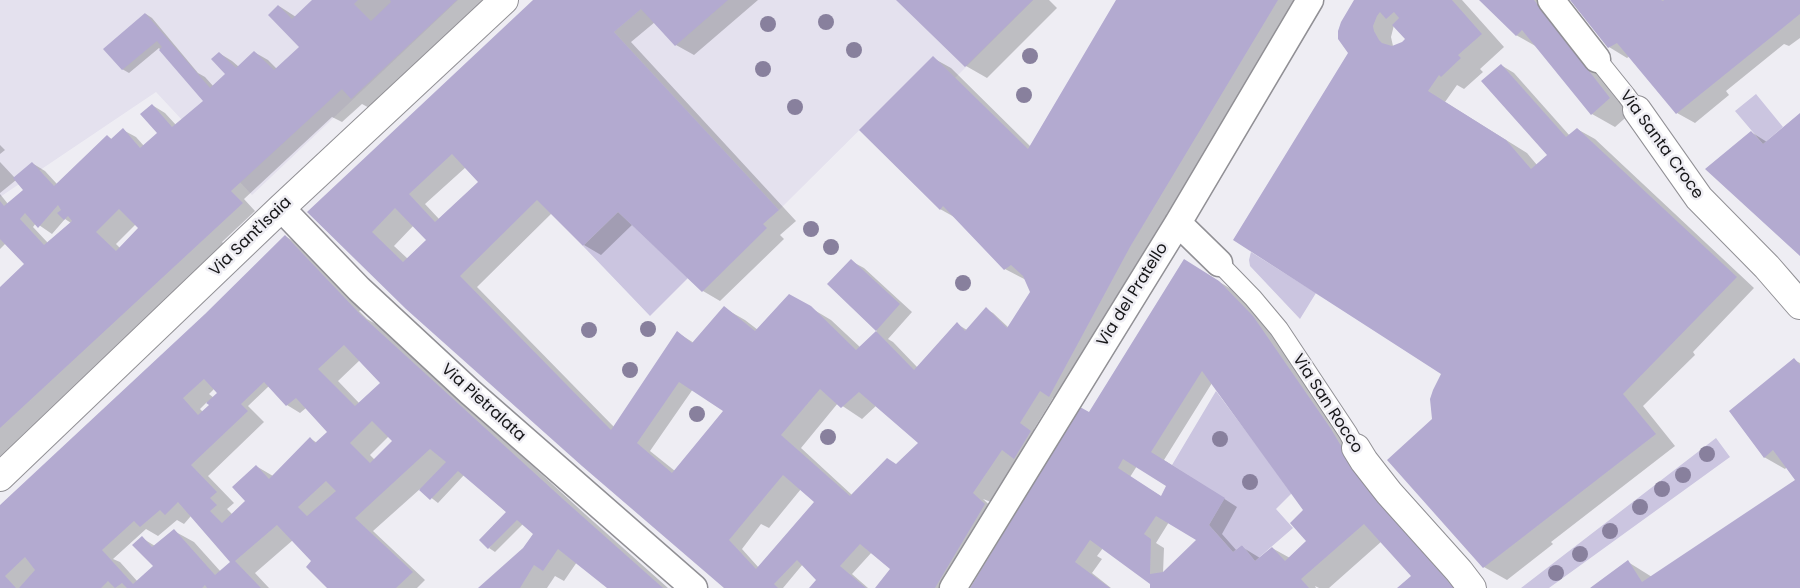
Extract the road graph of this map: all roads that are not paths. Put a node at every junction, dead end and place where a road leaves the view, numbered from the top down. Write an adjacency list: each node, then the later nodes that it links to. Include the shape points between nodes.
1 (504, 0): 6 (street, Via Sant'Isaia)
2 (1310, 0): 7 (street, Via del Pratello)
3 (1551, 0): 4 (street, Via Santa Croce)
4 (1596, 59): 5 (lane, Via Santa Croce)
5 (1636, 110): 9 (street, Via Santa Croce, via 1699,198)
6 (281, 208): 11 (street, Via Sant'Isaia); 12 (street, Via Pietralata, via 359,288 470,392)
7 (1178, 223): 8 (street, Via San Rocco); 13 (street, Via del Pratello)
8 (1219, 263): 10 (lane, Via San Rocco, via 1279,329)
9 (1800, 304)
10 (1356, 448): 14 (street, Via San Rocco, via 1388,493)
11 (0, 477)
12 (694, 588)
13 (953, 588)
14 (1472, 588)

